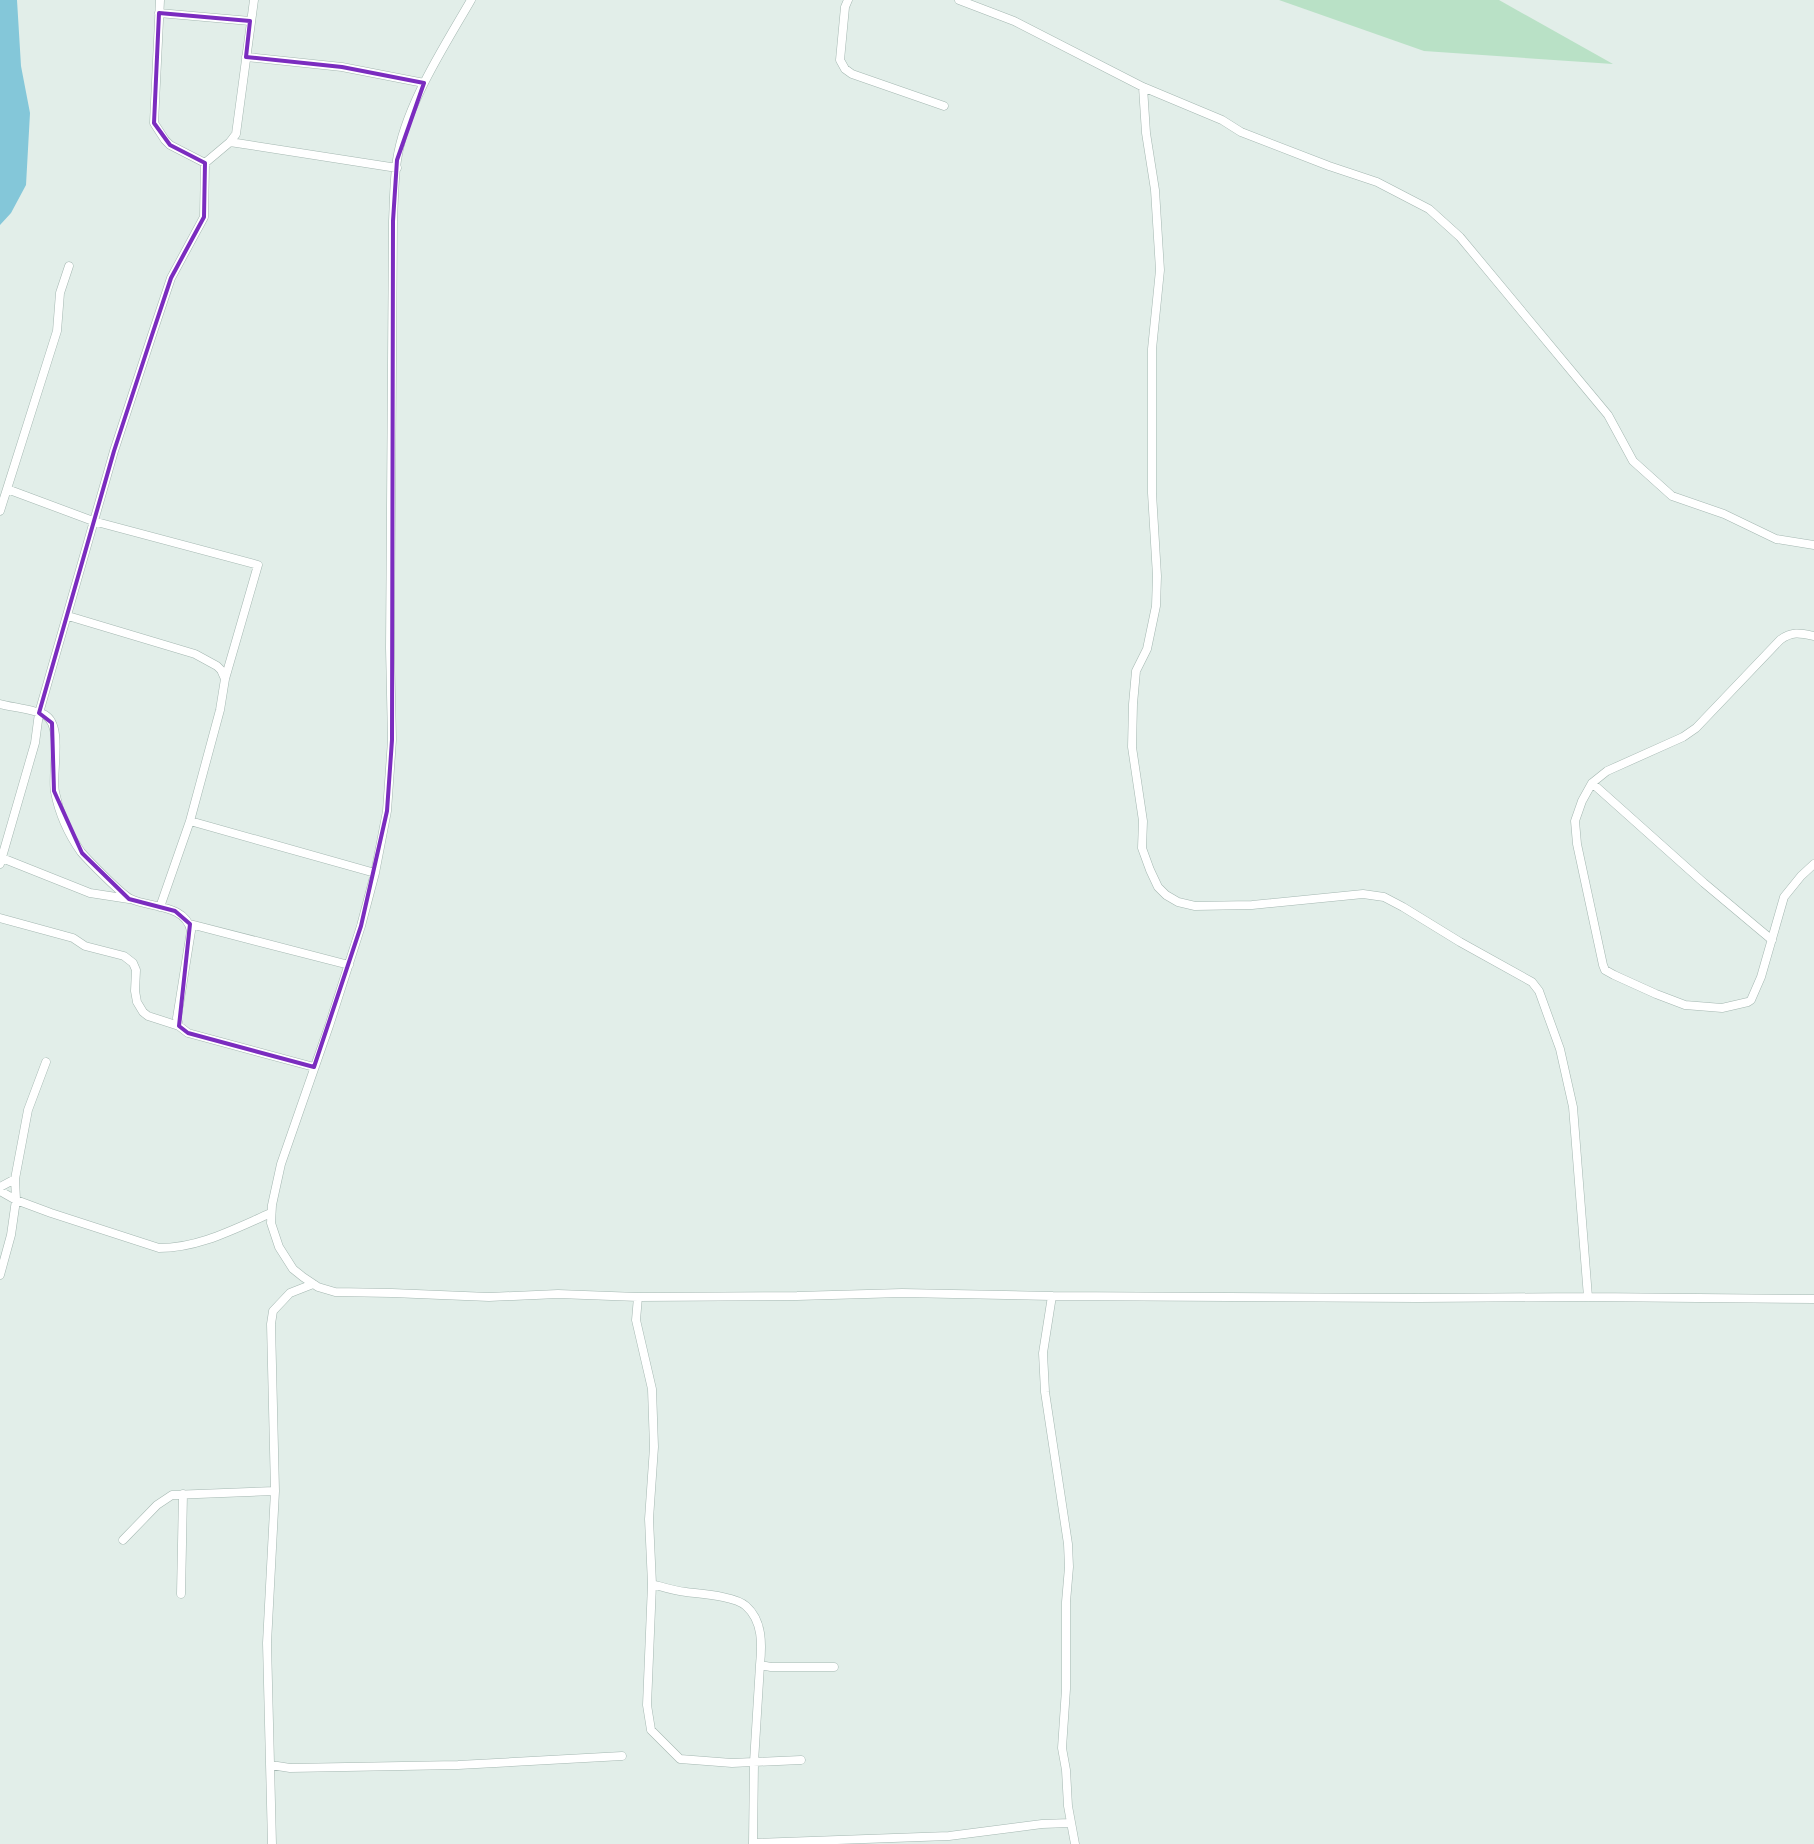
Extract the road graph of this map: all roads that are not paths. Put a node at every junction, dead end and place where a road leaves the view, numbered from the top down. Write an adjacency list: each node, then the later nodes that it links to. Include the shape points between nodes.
1 (160, 0): 6 (street)
2 (254, 0): 7 (street)
3 (470, 0): 9 (street)
4 (848, 0): 11 (street, via 840,60 845,69)
5 (959, 0): 10 (street, via 1014,21)
6 (159, 13): 7 (street); 13 (street, via 154,123 170,145)
7 (250, 21): 8 (street)
8 (246, 57): 9 (street, via 342,66); 12 (street, via 238,125)
9 (424, 83): 14 (street, via 406,127)
10 (1143, 87): 19 (street, via 1222,120 1241,132 1376,182 1434,212 1486,267 1608,415 1633,461 1672,496 1724,514 1776,539); 47 (street, via 1160,270 1152,359 1152,494 1157,576 1147,649 1136,671 1132,747 1143,821 1142,848 1150,870 1166,895 1195,906 1252,905 1363,894 1384,897 1532,982 1539,991 1560,1049 1573,1107)
11 (944, 106)
12 (230, 142): 13 (street); 14 (street)
13 (205, 163): 18 (street, via 204,217 171,278)
14 (397, 168): 29 (street, via 393,221 392,740 387,811)
15 (69, 266): 16 (street, via 60,293 57,331)
16 (7, 489): 17 (street); 18 (street)
17 (0, 511)
18 (93, 521): 20 (street); 22 (street, via 258,565)
19 (1814, 545)
20 (68, 616): 22 (street, via 195,654 217,666); 24 (street)
21 (1814, 636): 25 (street, via 1798,632 1789,634 1696,728 1607,771)
22 (225, 679): 26 (street, via 220,710)
23 (0, 704): 24 (street)
24 (39, 713): 27 (street, via 35,743); 30 (street, via 46,715 52,723 55,739 54,791 71,834 82,853)
25 (1592, 783): 34 (street); 34 (street, via 1575,821 1577,844 1605,970 1685,1005 1722,1008 1751,1000 1762,978)
26 (190, 821): 29 (street); 31 (street)
27 (1, 861): 30 (street, via 90,893)
28 (1814, 864): 34 (street, via 1784,897)
29 (375, 873): 35 (street)
30 (129, 899): 31 (street)
31 (160, 907): 33 (street, via 176,911)
32 (0, 918): 36 (street, via 124,956 136,970 136,996 143,1012)
33 (190, 924): 35 (street); 36 (street, via 192,931)
34 (1772, 940)
35 (349, 965): 38 (street)
36 (179, 1026): 38 (street, via 188,1033)
37 (46, 1062): 39 (street, via 28,1110)
38 (314, 1067): 42 (street, via 281,1164)
39 (15, 1179): 40 (street); 41 (street)
40 (0, 1189): 41 (street)
41 (16, 1200): 42 (street, via 159,1248 204,1242); 43 (street)
42 (271, 1213): 44 (street, via 273,1234 286,1259 293,1269)
43 (0, 1275)
44 (313, 1284): 46 (street, via 334,1292 352,1294); 49 (street, via 290,1293 273,1311)
45 (1052, 1296): 46 (street, via 902,1293); 47 (street); 60 (street, via 1044,1353 1044,1382 1068,1544 1062,1748)
46 (638, 1297): 52 (street, via 636,1320 652,1389 654,1447 649,1519)
47 (1588, 1297): 48 (street)
48 (1814, 1299)
49 (275, 1491): 50 (street); 59 (street, via 268,1643)
50 (183, 1494): 51 (street, via 172,1495 157,1505); 53 (street)
51 (123, 1540)
52 (652, 1584): 54 (street, via 714,1595 746,1605 760,1629); 58 (street, via 647,1705 651,1730 680,1759)
53 (181, 1594)
54 (760, 1664): 55 (street, via 771,1667); 58 (street)
55 (834, 1667)
56 (622, 1756): 59 (street, via 458,1765 290,1768)
57 (801, 1760): 58 (street)
58 (754, 1762): 62 (street)
59 (271, 1765): 61 (street)
60 (1070, 1823): 62 (street, via 949,1836); 63 (street)
61 (272, 1844)
62 (754, 1844)
63 (1075, 1844)

